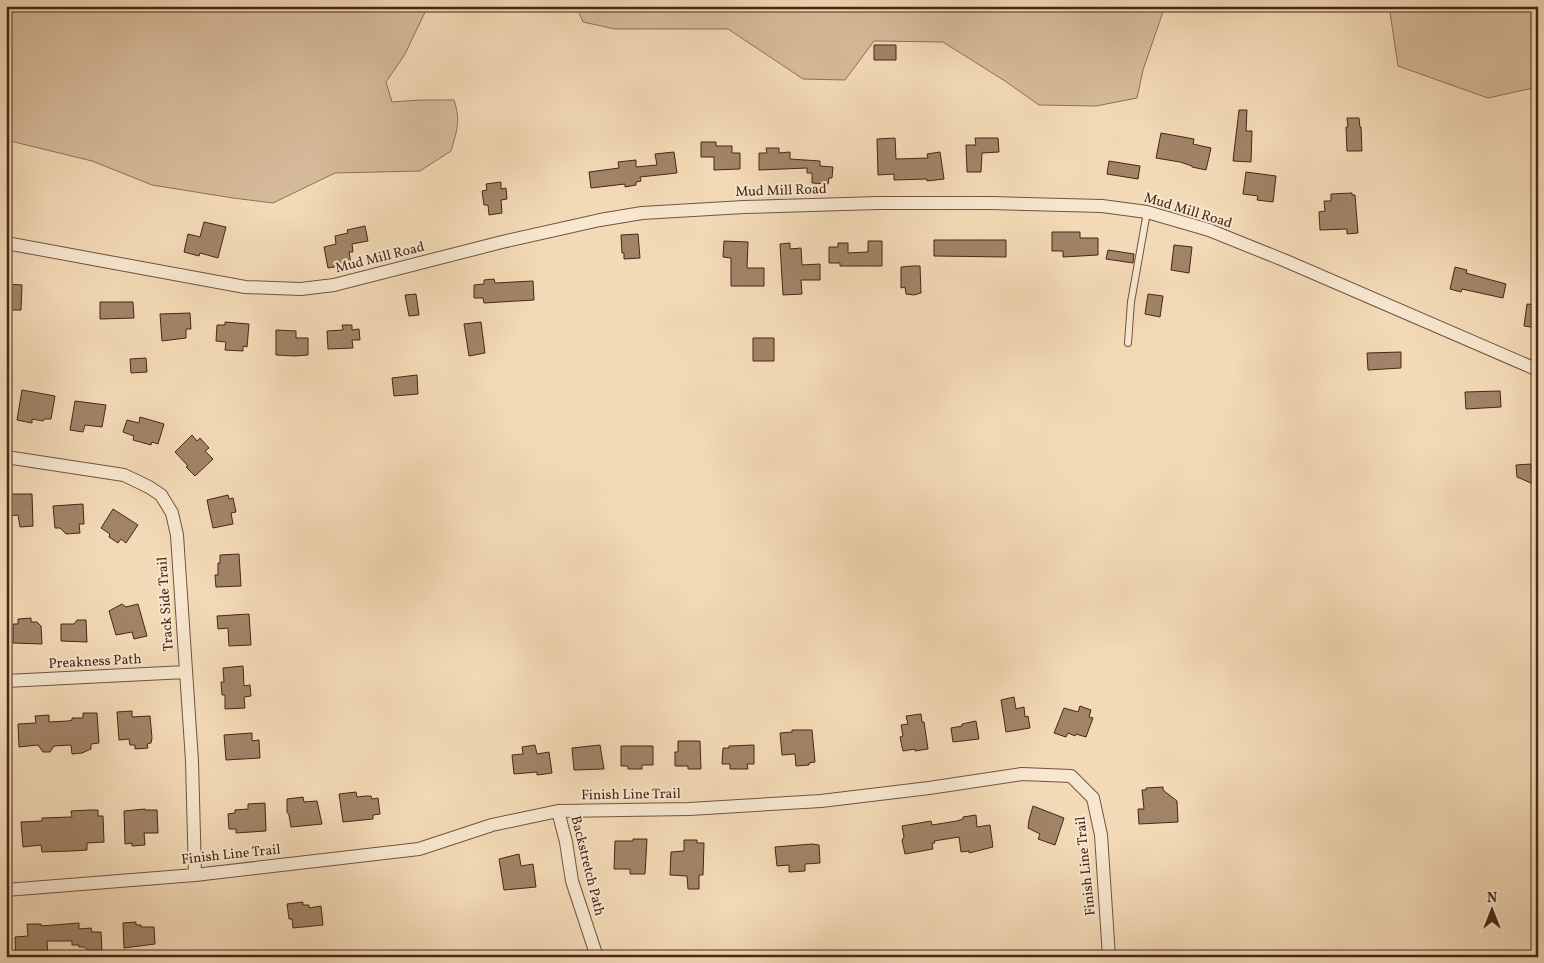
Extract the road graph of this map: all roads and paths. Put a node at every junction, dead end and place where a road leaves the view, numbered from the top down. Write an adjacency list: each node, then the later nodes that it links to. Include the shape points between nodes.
1 (1147, 212): 2 (street, Mud Mill Road, via 1102,206 878,202 642,214 502,242 334,284 294,289 245,287); 3 (lane, via 1131,302); 4 (street, Mud Mill Road, via 1209,230 1286,261)
2 (6, 243)
3 (1128, 343)
4 (1538, 370)
5 (6, 457): 6 (street, Track Side Trail, via 124,475 161,495 172,513 176,534)
6 (186, 672): 7 (street, Preakness Path); 9 (street, Track Side Trail)
7 (6, 682)
8 (558, 811): 9 (street, Finish Line Trail, via 492,825 419,849); 11 (street, Backstretch Path, via 572,881); 12 (street, Finish Line Trail, via 689,809 821,801 1022,774 1071,776 1093,798 1101,835)
9 (196, 875): 10 (street, Finish Line Trail)
10 (6, 890)
11 (597, 957)
12 (1109, 957)

